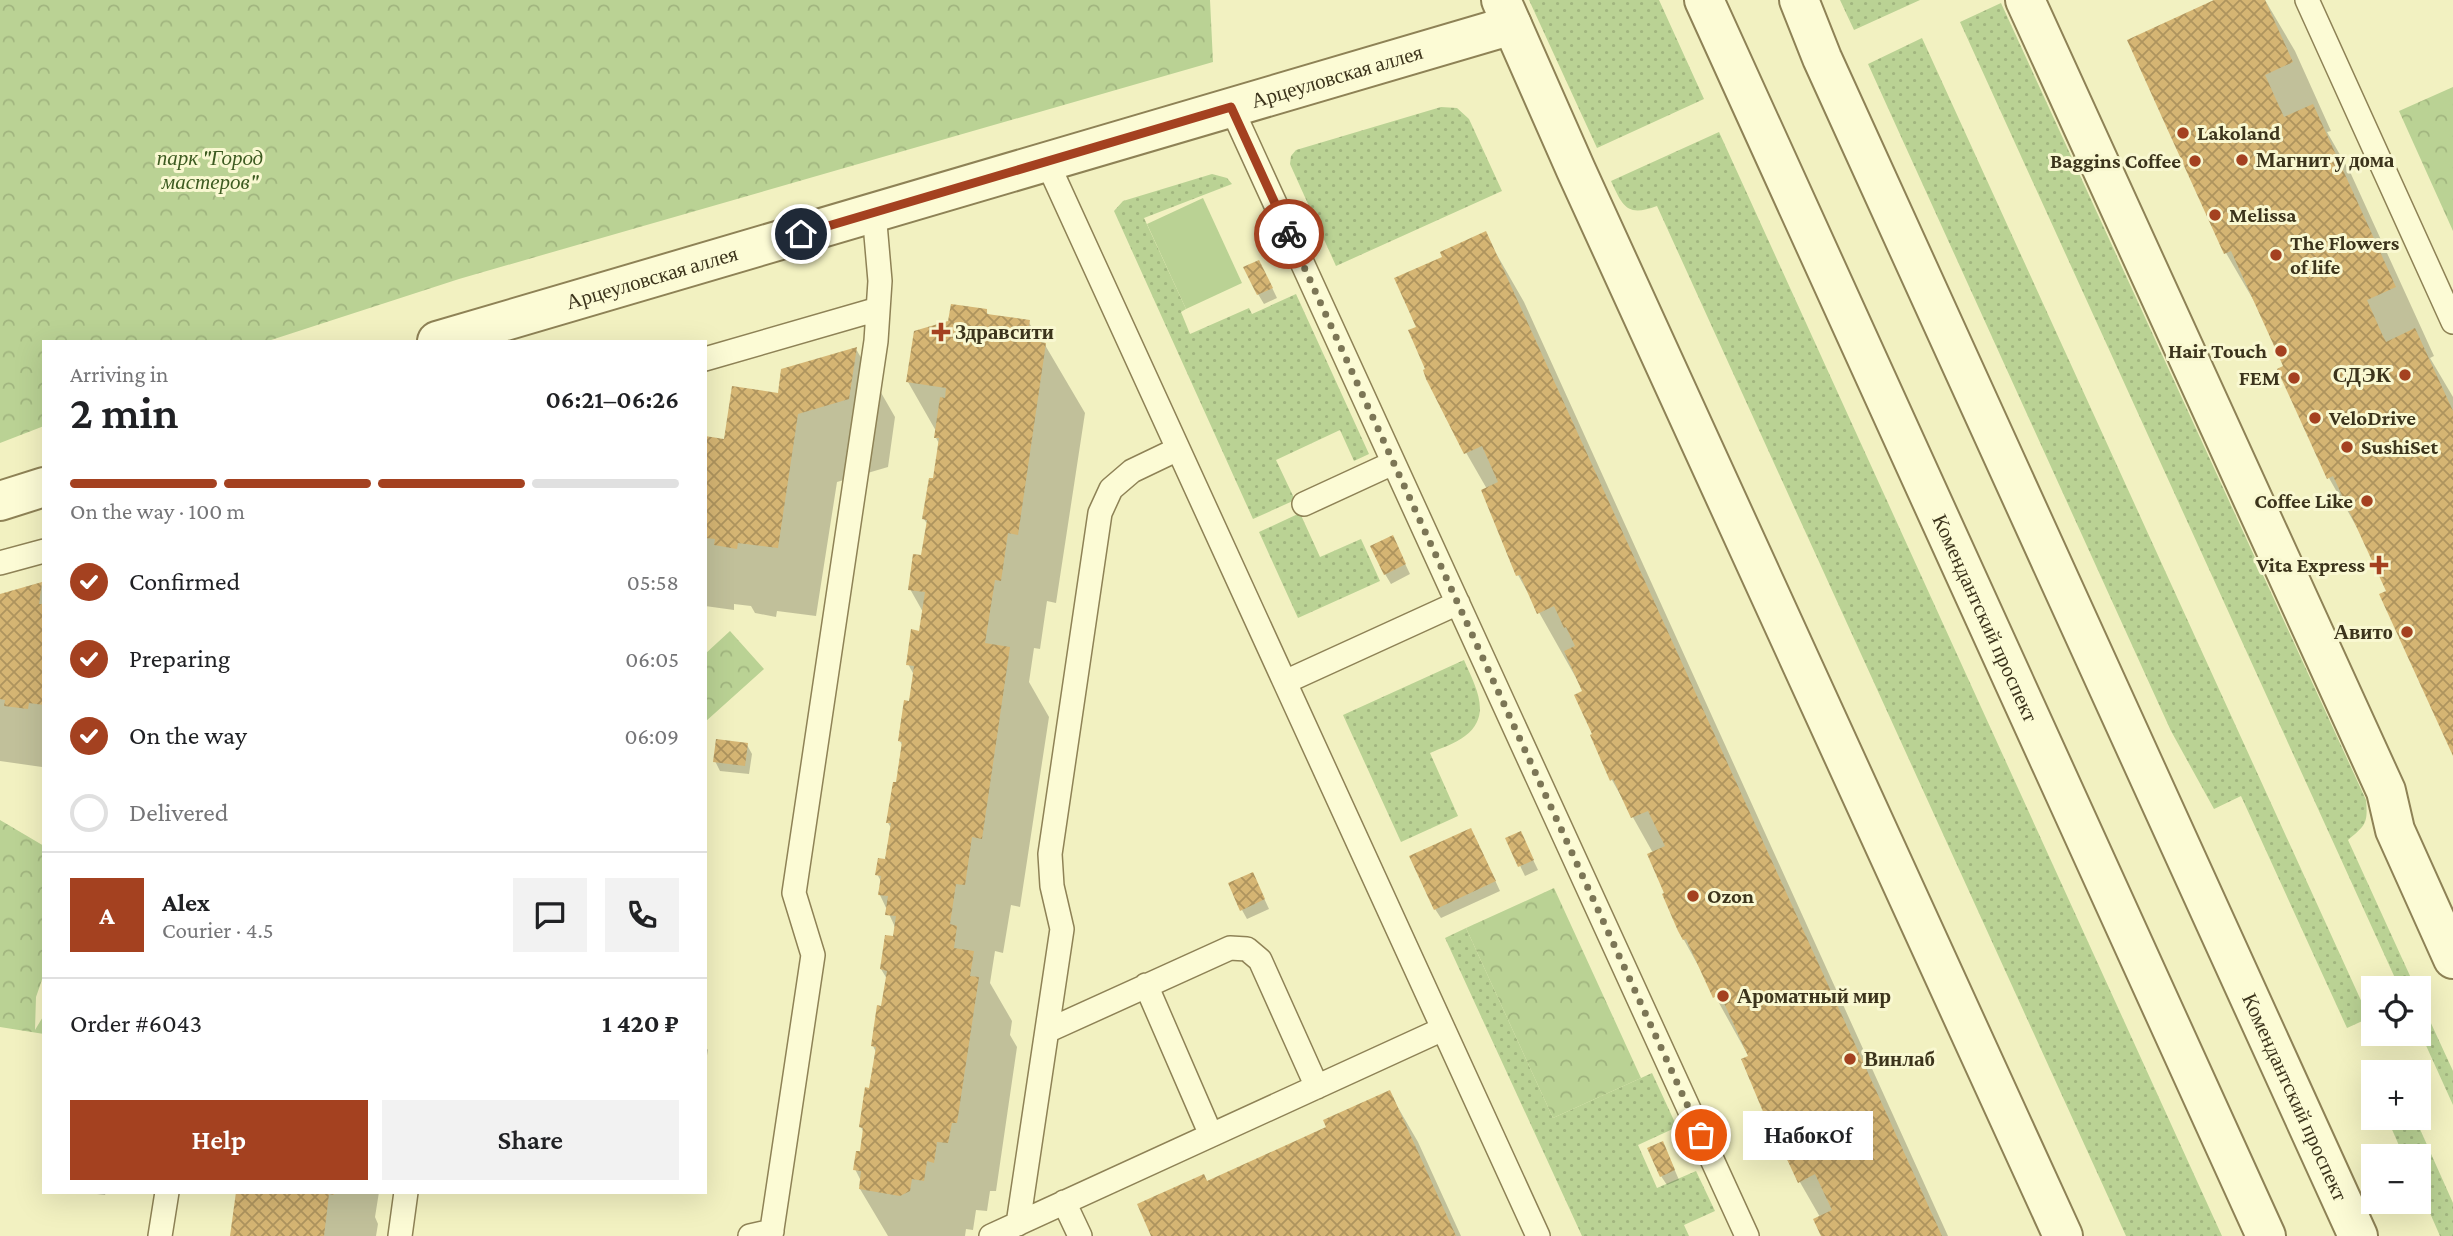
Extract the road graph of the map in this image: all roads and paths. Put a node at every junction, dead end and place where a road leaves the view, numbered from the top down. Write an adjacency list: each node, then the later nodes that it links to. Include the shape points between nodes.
1 (1704, 0): 41 (street, Комендантский проспект)
2 (1799, 0): 42 (street, Комендантский проспект)
3 (2025, 0): 23 (street, via 2386,791 2395,830)
4 (2307, 0): 10 (lane)
5 (1507, 13): 6 (street, Арцеуловская аллея); 40 (street)
6 (1231, 107): 7 (street, Арцеуловская аллея); 15 (lane)
7 (1047, 162): 8 (street, Арцеуловская аллея); 14 (lane)
8 (874, 212): 9 (lane); 11 (street, Арцеуловская аллея)
9 (878, 309): 13 (lane); 33 (lane, via 794,893 813,955)
10 (2453, 322)
11 (524, 328): 12 (street, Арцеуловская аллея)
12 (444, 340)
13 (707, 358)
14 (1178, 449): 22 (lane); 26 (lane, via 1132,471 1111,489 1100,513 1050,854 1062,929)
15 (1393, 463): 18 (lane); 21 (lane)
16 (42, 488): 17 (street)
17 (0, 501)
18 (1304, 504)
19 (42, 552): 20 (lane)
20 (0, 564)
21 (1458, 603): 22 (lane); 39 (lane)
22 (1284, 682): 25 (lane)
23 (2453, 959)
24 (1146, 985): 26 (lane); 27 (lane, via 1230,948 1247,949 1260,960); 28 (lane)
25 (1443, 1029): 27 (lane); 38 (lane)
26 (1047, 1031): 32 (lane)
27 (1317, 1087): 28 (lane)
28 (1211, 1135): 31 (lane)
29 (167, 1194): 34 (lane)
30 (406, 1194): 35 (lane)
31 (1065, 1202): 32 (lane); 37 (lane)
32 (1018, 1224): 36 (lane)
33 (765, 1235)
34 (160, 1236)
35 (400, 1236)
36 (991, 1236)
37 (1080, 1236)
38 (1538, 1236)
39 (1746, 1236)
40 (2063, 1236)
41 (2266, 1236)
42 (2358, 1236)

